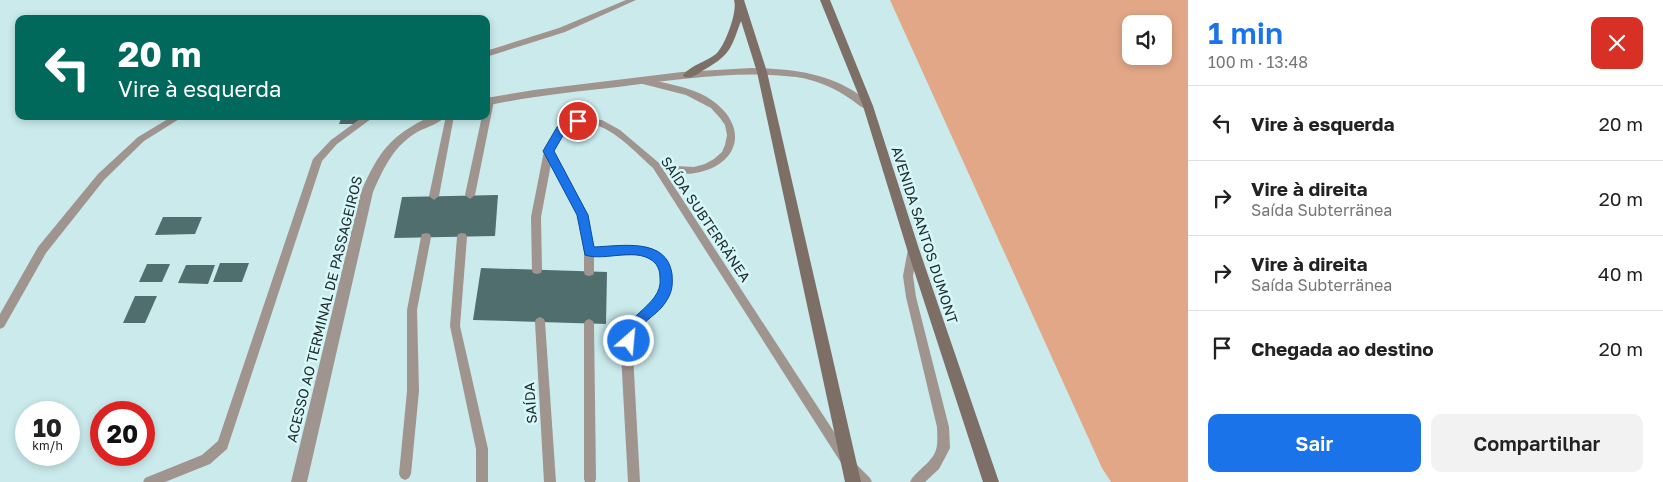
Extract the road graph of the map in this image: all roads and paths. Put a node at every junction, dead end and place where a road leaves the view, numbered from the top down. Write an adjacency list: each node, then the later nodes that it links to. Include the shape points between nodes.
1 (632, 0): 4 (lane, via 562,30)
2 (826, 0): 9 (main road, AVENIDA SANTOS DUMONT)
3 (739, 2): 5 (main road); 6 (main road, via 728,44 720,56)
4 (490, 53)
5 (762, 72): 6 (street); 9 (street, via 825,80); 28 (main road)
6 (688, 75): 7 (street)
7 (642, 81): 8 (street); 16 (lane, via 690,93 715,106 726,120 733,141 726,155 717,163 695,170)
8 (490, 102)
9 (868, 106): 21 (main road, AVENIDA SANTOS DUMONT)
10 (173, 120): 26 (lane, via 141,139 101,177 42,250)
11 (365, 120): 31 (lane, via 334,142 318,159 223,445 206,460)
12 (432, 120): 32 (street, ACESSO AO TERMINAL DE PASSAGEIROS, via 391,145 379,161 367,192)
13 (449, 120): 18 (lane)
14 (485, 120): 17 (lane)
15 (549, 151): 16 (lane, SAÍDA SUBTERRÄNEA, via 561,130 578,121 599,122 617,132); 22 (lane, via 582,215); 23 (lane, via 536,217)
16 (656, 166): 28 (lane, SAÍDA SUBTERRÄNEA)
17 (470, 195)
18 (434, 196)
19 (462, 237): 33 (lane, via 455,326 482,449)
20 (426, 238): 29 (lane, via 412,310 413,391)
21 (913, 249): 38 (lane, via 908,276 911,297 943,427 944,448 935,466); 39 (main road, AVENIDA SANTOS DUMONT)
22 (589, 252): 24 (lane); 35 (lane, via 639,251 654,254 665,266 667,287 660,301 632,328 627,354)
23 (537, 270)
24 (589, 272)
25 (540, 322): 34 (lane, SAÍDA)
26 (0, 324)
27 (589, 324): 30 (lane)
28 (849, 465): 36 (main road); 37 (lane, SAÍDA SUBTERRÄNEA)
29 (405, 474)
30 (590, 478)
31 (149, 482)
32 (299, 482)
33 (482, 482)
34 (550, 482)
35 (634, 482)
36 (853, 482)
37 (866, 482)
38 (916, 482)
39 (991, 482)

